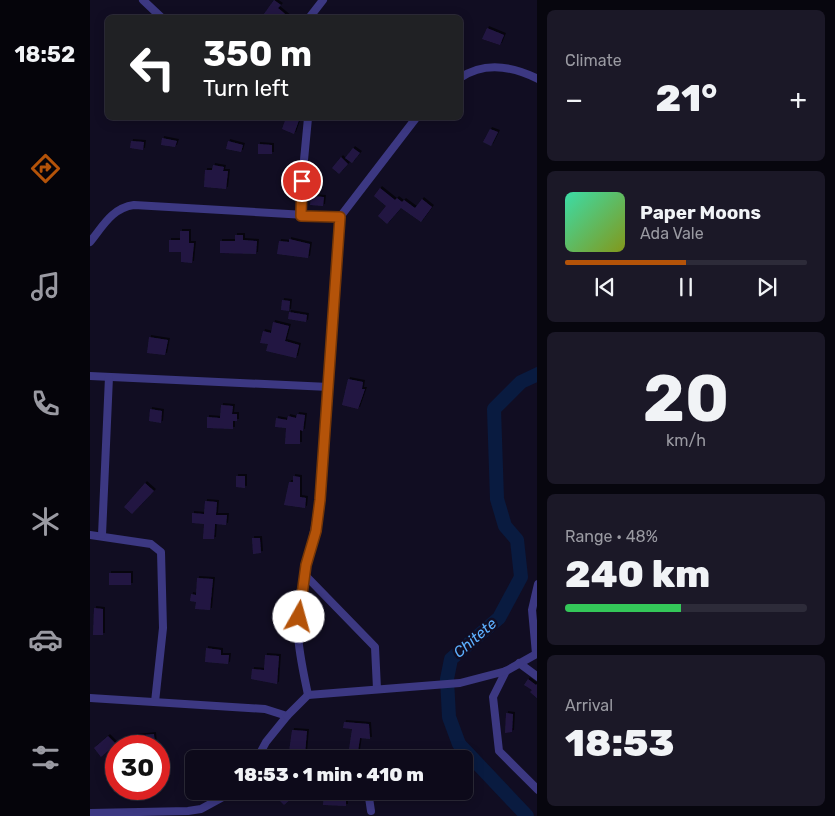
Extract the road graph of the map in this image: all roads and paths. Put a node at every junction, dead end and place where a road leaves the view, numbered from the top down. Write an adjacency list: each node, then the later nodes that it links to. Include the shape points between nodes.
1 (143, 0): 3 (street)
2 (323, 0): 4 (street)
3 (159, 15)
4 (311, 15)
5 (463, 76): 6 (street, via 494,66)
6 (537, 79)
7 (308, 120): 9 (street)
8 (414, 120): 10 (street)
9 (301, 216): 10 (street); 11 (street, via 122,206)
10 (340, 217): 14 (street)
11 (90, 242)
12 (90, 376): 13 (street)
13 (109, 377): 14 (street); 16 (street)
14 (329, 387): 17 (street, via 316,531)
15 (90, 535): 16 (street)
16 (102, 535): 26 (street, via 150,544 161,552 163,628)
17 (304, 574): 23 (street, via 374,647); 24 (street, via 298,635)
18 (537, 588): 19 (street, via 532,610)
19 (537, 654): 20 (street)
20 (518, 663): 21 (street); 22 (street)
21 (506, 671): 23 (street, via 460,683); 29 (street, via 493,697 499,752)
22 (537, 676)
23 (377, 689): 24 (street)
24 (308, 695): 27 (street)
25 (90, 698): 26 (street)
26 (156, 702): 27 (street, via 264,709)
27 (287, 716): 28 (street)
28 (262, 750)
29 (537, 789)
30 (218, 800): 33 (street, via 201,809 188,811)
31 (369, 800): 32 (street)
32 (371, 811)
33 (90, 813)

